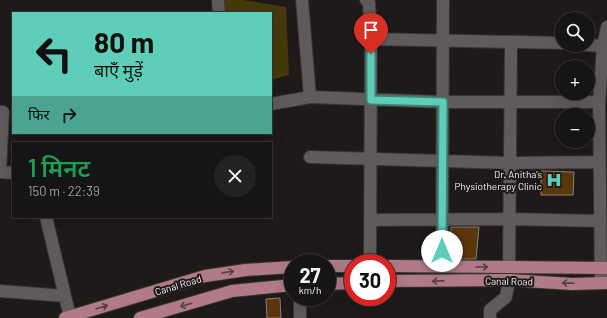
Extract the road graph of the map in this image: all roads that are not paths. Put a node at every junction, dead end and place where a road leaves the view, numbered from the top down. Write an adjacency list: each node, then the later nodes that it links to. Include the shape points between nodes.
1 (218, 0): 5 (street)
2 (302, 0): 13 (street)
3 (366, 0): 7 (street, via 369,3)
4 (443, 0): 8 (street)
5 (219, 12)
6 (607, 27): 12 (street)
7 (371, 39): 8 (street); 14 (street)
8 (444, 41): 9 (street); 15 (street)
9 (512, 42): 10 (street); 16 (street)
10 (555, 44)
11 (595, 46): 12 (street)
12 (603, 46): 17 (street)
13 (310, 97): 14 (street); 18 (street)
14 (371, 100): 15 (street); 21 (street)
15 (443, 102): 16 (street); 22 (street)
16 (510, 102): 17 (street); 24 (street)
17 (599, 102): 23 (street)
18 (272, 104)
19 (2, 112): 25 (street)
20 (310, 157): 21 (street)
21 (370, 159): 22 (street); 29 (street)
22 (443, 161): 24 (street); 30 (street)
23 (599, 162): 24 (street); 31 (street)
24 (510, 163): 28 (street)
25 (0, 172): 26 (street)
26 (12, 173)
27 (46, 218): 43 (street)
28 (510, 218): 30 (street); 31 (street); 35 (street)
29 (370, 220): 30 (street); 32 (street)
30 (442, 220): 34 (street)
31 (600, 221): 37 (street)
32 (370, 254)
33 (396, 266): 34 (main road, Canal Road)
34 (442, 267): 35 (main road, Canal Road, one-way to 35)
35 (510, 267): 37 (main road, Canal Road)
36 (284, 268): 46 (main road, Canal Road, one-way to 36, via 205,276)
37 (604, 268): 40 (street)
38 (509, 280): 39 (main road, Canal Road, one-way to 39); 40 (main road, Canal Road, one-way to 38, via 572,284); 49 (street, via 506,297 490,310)
39 (396, 281)
40 (604, 283)
41 (284, 286): 45 (main road, Canal Road, one-way to 45, via 232,291)
42 (0, 291): 43 (street)
43 (65, 296): 46 (street)
44 (300, 306): 48 (street)
45 (170, 313): 47 (main road, Canal Road)
46 (68, 317)
47 (140, 318)
48 (300, 318)
49 (490, 318)

